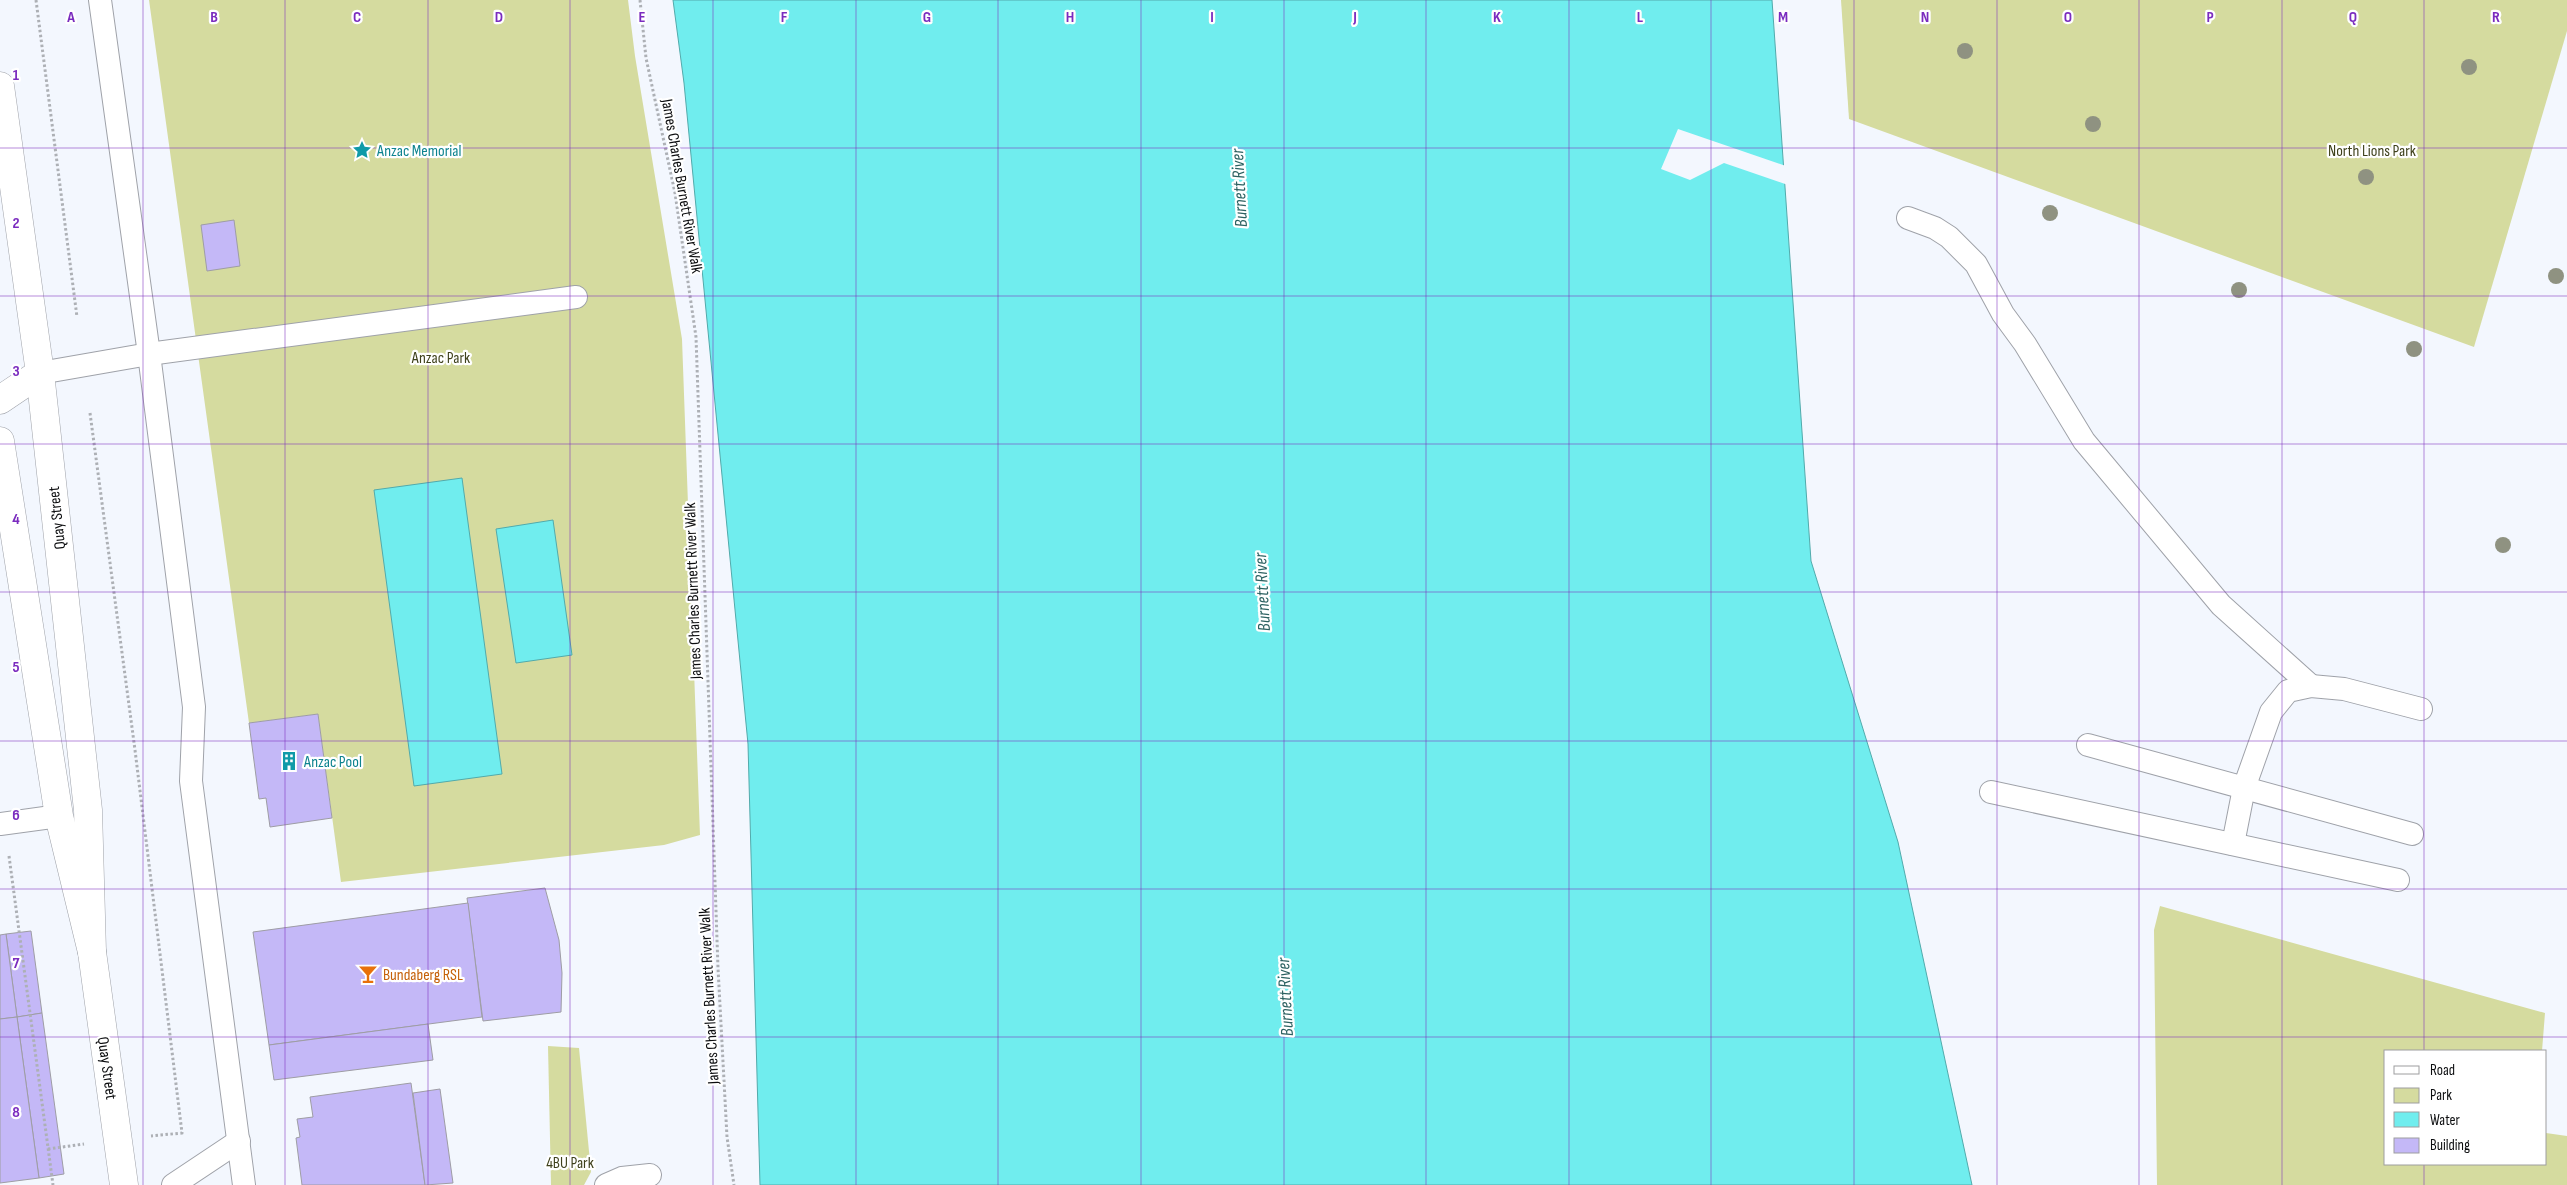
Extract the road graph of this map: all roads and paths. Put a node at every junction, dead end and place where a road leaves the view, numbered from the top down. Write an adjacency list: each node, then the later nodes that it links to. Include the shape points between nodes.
1 (36, 0): 7 (path)
2 (100, 0): 8 (lane)
3 (640, 0): 34 (path, James Charles Burnett River Walk, via 646,58 675,193 696,337 718,968 727,1137)
4 (0, 86): 9 (main road, Quay Street)
5 (1908, 218): 13 (lane, via 1949,237 1976,264 2003,314 2084,441 2221,605)
6 (576, 297): 8 (lane)
7 (77, 317)
8 (149, 354): 9 (lane); 25 (lane, via 194,707 191,781)
9 (40, 373): 10 (main road); 23 (main road, Quay Street, via 88,810)
10 (0, 400)
11 (90, 413): 24 (path, via 182,1133)
12 (0, 442): 18 (main road, Quay Street)
13 (2311, 686): 14 (lane, via 2344,689); 16 (lane, via 2288,690 2271,712)
14 (2421, 709)
15 (2088, 745): 16 (lane)
16 (2244, 788): 20 (lane); 21 (lane)
17 (1991, 792): 21 (lane)
18 (59, 816): 19 (lane); 23 (main road, Quay Street)
19 (2, 824): 27 (path)
20 (2412, 834)
21 (2233, 844): 22 (lane)
22 (2398, 880)
23 (92, 952): 30 (main road, Quay Street)
24 (148, 1137)
25 (239, 1142): 31 (lane); 32 (lane)
26 (87, 1144): 27 (path)
27 (48, 1149): 29 (path)
28 (650, 1175): 33 (lane, via 622,1178)
29 (53, 1185)
30 (124, 1185)
31 (173, 1185)
32 (244, 1185)
33 (606, 1185)
34 (734, 1185)

